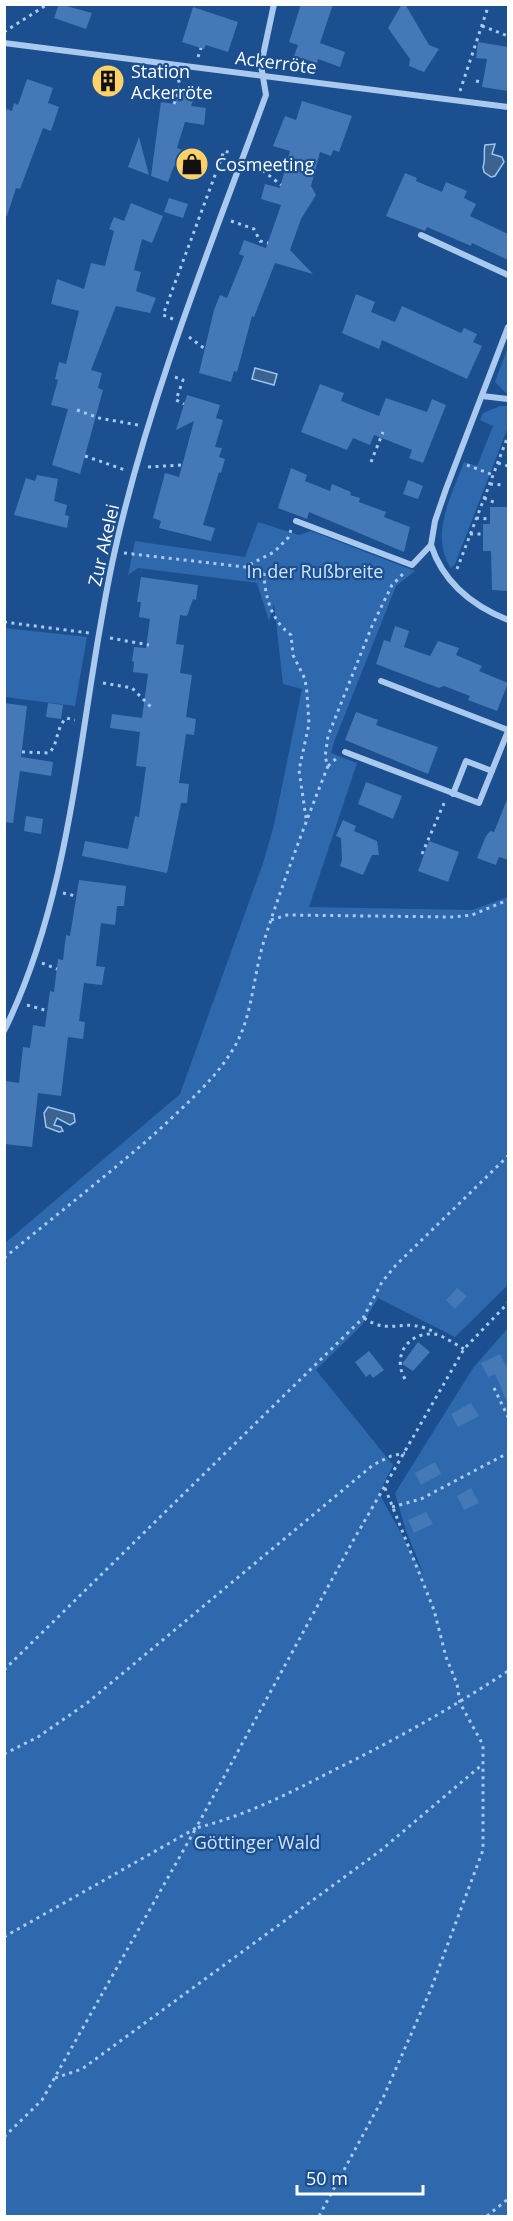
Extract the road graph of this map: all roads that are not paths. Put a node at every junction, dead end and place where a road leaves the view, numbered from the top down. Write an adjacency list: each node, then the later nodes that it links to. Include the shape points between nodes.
1 (274, 4): 3 (street, Zur Akelei)
2 (4, 43): 3 (street, Ackerröte)
3 (261, 75): 4 (street, Ackerröte); 18 (street, Zur Akelei, via 266,95 165,374 114,552 57,873 38,942)
4 (508, 107)
5 (421, 235): 6 (street)
6 (508, 275)
7 (508, 327): 8 (street)
8 (482, 396): 9 (street); 11 (street, via 435,521)
9 (508, 399)
10 (296, 520): 11 (street, via 412,565)
11 (431, 545): 12 (street, via 452,582 478,606)
12 (508, 620)
13 (381, 681): 14 (street)
14 (508, 730): 16 (street)
15 (345, 752): 17 (street)
16 (492, 771): 17 (street, via 466,761); 17 (street, via 479,803)
17 (452, 793)
18 (4, 1031)

